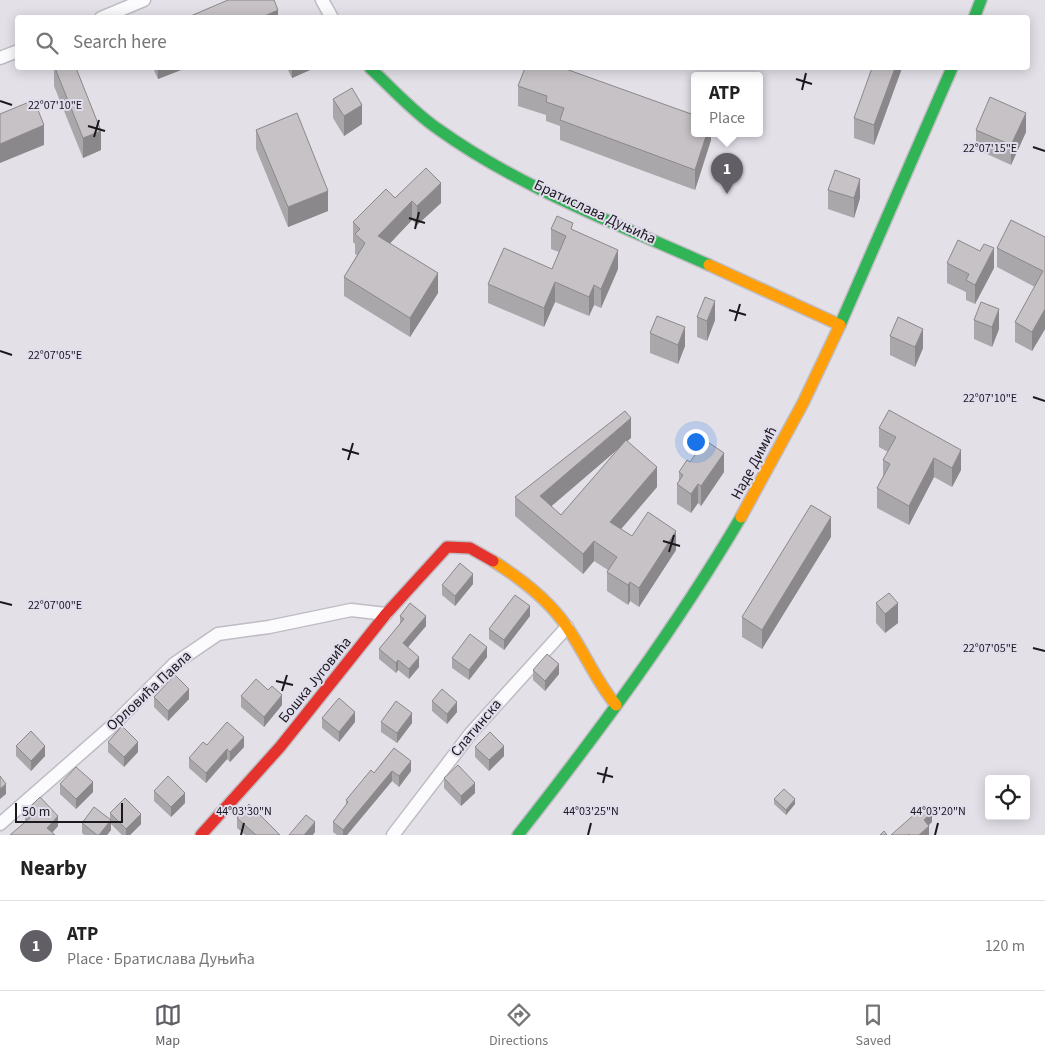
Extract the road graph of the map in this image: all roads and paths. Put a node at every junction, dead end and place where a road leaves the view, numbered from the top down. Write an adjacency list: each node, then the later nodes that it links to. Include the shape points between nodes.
1 (144, 0): 4 (street)
2 (322, 0): 5 (street)
3 (981, 0): 6 (street)
4 (108, 15)
5 (330, 15)
6 (975, 15)
7 (15, 52): 8 (street)
8 (0, 58)
9 (372, 70): 11 (street, Братислава Дуњића, via 436,128 480,157 545,191)
10 (951, 70): 11 (street, Наде Димић)
11 (840, 325): 14 (street, Наде Димић, via 745,511 689,603)
12 (386, 614): 13 (street, Бошка Југовића, via 441,552 453,546 472,548 517,578 556,612); 15 (street, Орловића Павла, via 351,610 218,634 174,664 113,725); 16 (street, Бошка Југовића, via 280,747)
13 (567, 627): 14 (street, via 602,690); 17 (street, Слатинска, via 471,733)
14 (616, 705): 18 (street, Наде Димић)
15 (0, 824)
16 (201, 835)
17 (393, 835)
18 (518, 835)

